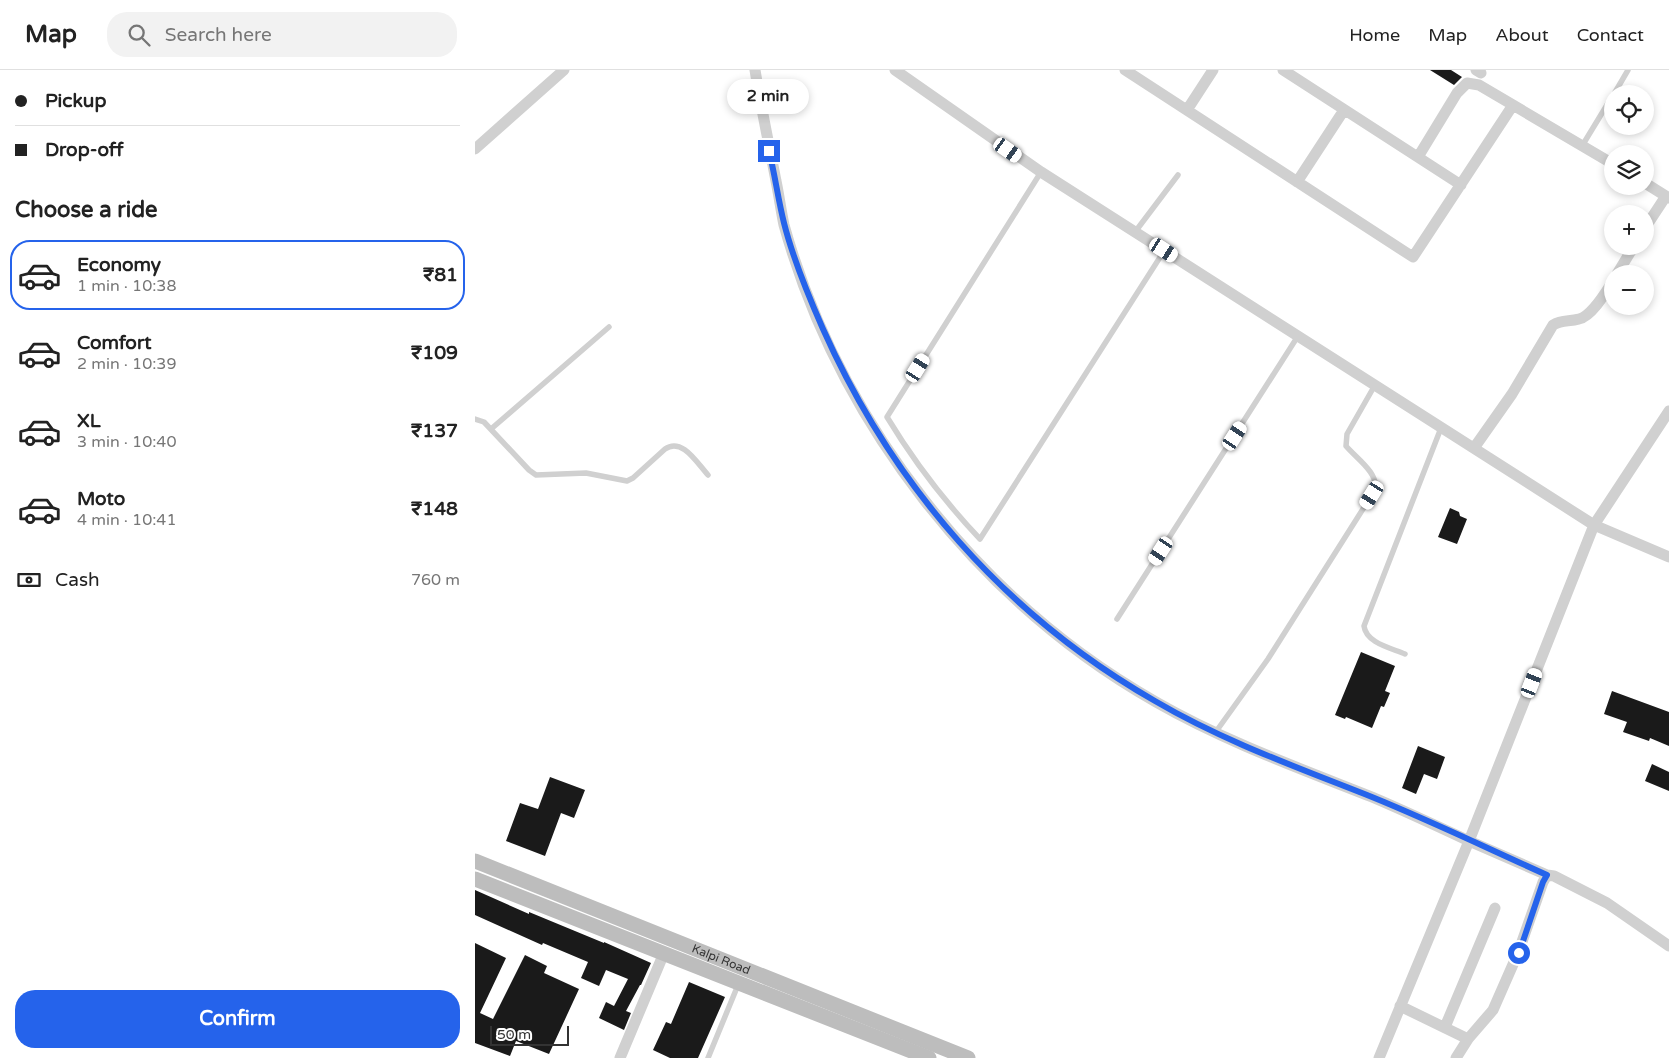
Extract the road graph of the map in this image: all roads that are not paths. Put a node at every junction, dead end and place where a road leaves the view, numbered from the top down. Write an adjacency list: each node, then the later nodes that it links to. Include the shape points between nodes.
1 (563, 70): 14 (street)
2 (755, 70): 40 (street, via 784,223 806,290 835,357 898,465 983,570 1034,616 1109,673)
3 (895, 70): 17 (street)
4 (1125, 70): 10 (street)
5 (1213, 70): 10 (street)
6 (1283, 70): 11 (street)
7 (1628, 70): 8 (lane)
8 (1619, 85)
9 (1513, 105): 13 (street); 15 (street, via 1467,83 1457,93); 20 (street)
10 (1187, 110): 19 (street)
11 (1344, 110): 15 (street); 19 (street)
12 (1604, 110): 13 (lane)
13 (1582, 146): 16 (street)
14 (475, 149)
15 (1418, 157): 20 (street)
16 (1604, 159)
17 (1041, 172): 24 (street); 25 (lane, via 887,417 941,494 980,538)
18 (1178, 175): 24 (lane)
19 (1297, 182): 20 (street, via 1413,257)
20 (1461, 185)
21 (1654, 189): 22 (street)
22 (1667, 197): 23 (street)
23 (1654, 215)
24 (1135, 232): 25 (street)
25 (1164, 250): 28 (street)
26 (1604, 294): 34 (street, via 1584,317 1562,320 1553,325 1512,394)
27 (609, 327): 33 (lane)
28 (1298, 336): 29 (street); 38 (lane)
29 (1375, 385): 32 (street); 40 (lane, via 1345,442 1372,474 1375,490 1263,666)
30 (1669, 411): 36 (street)
31 (475, 419): 33 (lane, via 484,422)
32 (1441, 428): 34 (street); 39 (lane, via 1364,626 1373,640)
33 (491, 430): 35 (lane, via 536,475 586,473 627,481 670,445 685,450)
34 (1474, 448): 36 (street)
35 (708, 475)
36 (1594, 525): 37 (street); 41 (street)
37 (1669, 557)
38 (1117, 619)
39 (1405, 654)
40 (1215, 733): 41 (street)
41 (1469, 841): 43 (street); 49 (street)
42 (475, 861): 55 (main road, Kalpi Road)
43 (1547, 875): 46 (street, via 1562,879 1607,903); 51 (street, via 1519,953 1493,1010)
44 (475, 878): 47 (main road, Kalpi Road)
45 (1495, 908): 50 (street)
46 (1669, 946)
47 (663, 953): 48 (main road, Kalpi Road); 52 (street)
48 (739, 983): 53 (lane); 54 (main road, Kalpi Road)
49 (1400, 1006): 50 (street); 56 (street)
50 (1445, 1027): 51 (street)
51 (1468, 1039): 57 (street)
52 (620, 1058)
53 (708, 1058)
54 (929, 1058)
55 (968, 1058)
56 (1379, 1058)
57 (1456, 1058)

